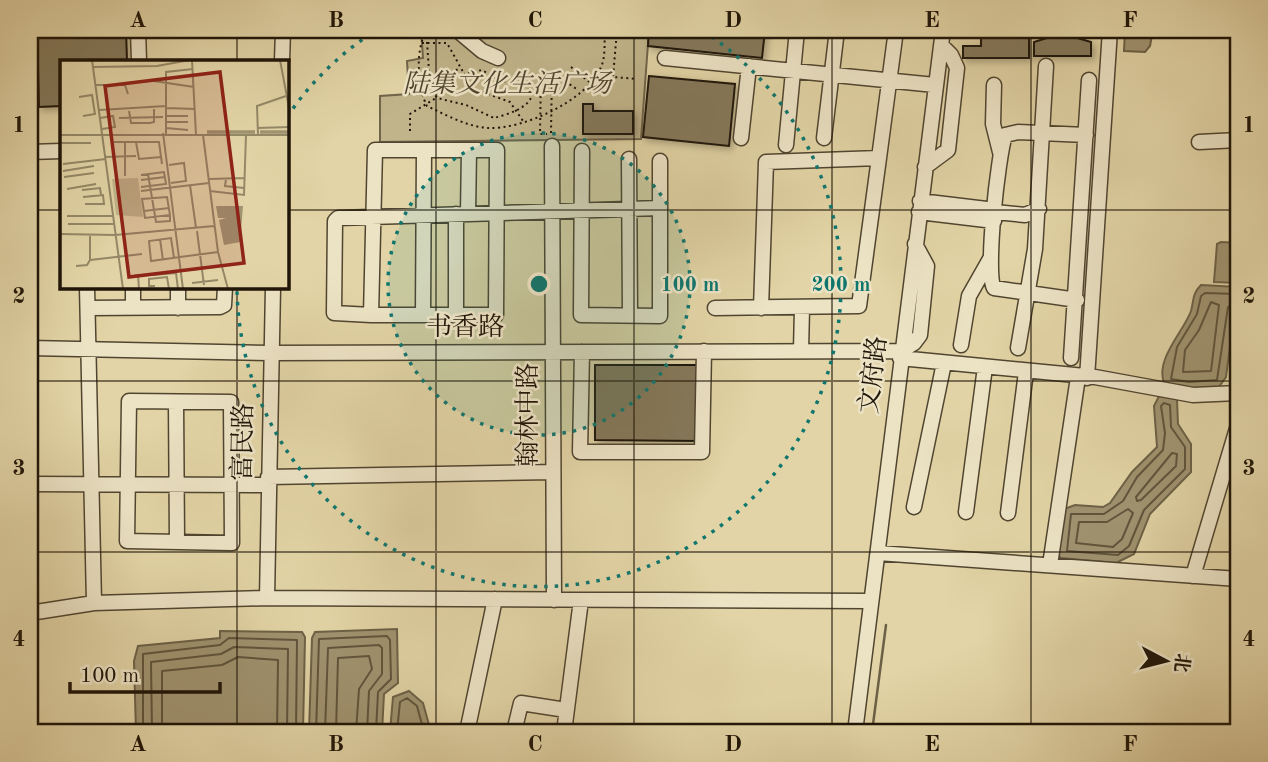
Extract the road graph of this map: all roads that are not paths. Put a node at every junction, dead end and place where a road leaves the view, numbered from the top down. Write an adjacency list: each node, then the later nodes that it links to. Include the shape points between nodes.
1 (138, 30): 12 (street)
2 (283, 30): 13 (street)
3 (457, 30): 10 (street)
4 (797, 30): 16 (street)
5 (837, 30): 17 (street)
6 (896, 30): 18 (street)
7 (943, 30): 9 (street, 文府路)
8 (1110, 30): 83 (street)
9 (941, 45): 20 (street, 文府路); 39 (street, via 957,68 948,150)
10 (498, 58)
11 (665, 58): 15 (street)
12 (139, 60)
13 (282, 60)
14 (1046, 65): 22 (street)
15 (749, 66): 16 (street); 24 (street)
16 (793, 71): 17 (street); 28 (street)
17 (832, 75): 18 (street); 25 (street)
18 (890, 80): 20 (street); 36 (street)
19 (1089, 80): 23 (street)
20 (935, 85): 39 (street, 文府路)
21 (994, 85): 35 (street, via 993,124)
22 (1044, 133): 23 (street); 35 (street, via 1005,135); 50 (street)
23 (1086, 135): 58 (street)
24 (741, 138)
25 (824, 138)
26 (1238, 141): 27 (street)
27 (1199, 142)
28 (786, 145)
29 (552, 146): 44 (street, 翰林中路)
30 (424, 150): 31 (street); 48 (street); 49 (street, via 375,150)
31 (469, 150): 45 (street); 46 (street, via 498,150)
32 (582, 151): 43 (street)
33 (30, 152): 34 (street)
34 (60, 152)
35 (1001, 155): 47 (street)
36 (879, 158): 62 (street, via 766,162); 63 (street, via 861,302 854,309)
37 (629, 159): 42 (street)
38 (660, 161): 41 (street)
39 (925, 167): 40 (street, 文府路)
40 (920, 206): 47 (street); 78 (street, 文府路)
41 (660, 208): 42 (street); 68 (street, via 660,316)
42 (629, 210): 43 (street); 68 (street)
43 (582, 212): 44 (street); 68 (street, via 582,316)
44 (552, 213): 46 (street); 75 (street, 翰林中路)
45 (462, 214): 46 (street); 48 (street); 67 (street)
46 (497, 214): 67 (street, via 496,315)
47 (995, 214): 50 (street); 51 (street)
48 (423, 215): 49 (street); 66 (street)
49 (372, 216): 65 (street); 65 (street, via 335,221 334,306 334,313 340,315)
50 (1034, 216): 57 (street)
51 (990, 259): 57 (street, via 994,288); 69 (street, via 969,296)
52 (88, 289): 64 (street)
53 (133, 289): 59 (street)
54 (178, 289): 60 (street)
55 (225, 289): 60 (street, via 220,307)
56 (273, 289): 77 (street, 富民路)
57 (1027, 294): 58 (street); 71 (street)
58 (1077, 300): 79 (street)
59 (133, 308): 60 (street); 64 (street)
60 (178, 308)
61 (715, 308): 62 (street)
62 (761, 308): 63 (street)
63 (802, 308): 74 (street)
64 (88, 309): 72 (street)
65 (371, 315): 66 (street)
66 (423, 315): 67 (street)
67 (456, 315)
68 (629, 316)
69 (961, 345)
70 (30, 348): 72 (street, 书香路)
71 (1018, 348)
72 (89, 349): 77 (street, 书香路); 89 (street)
73 (704, 351): 74 (street, 书香路); 76 (street, 书香路); 76 (street, via 702,452 580,452)
74 (801, 351): 78 (street, 书香路)
75 (553, 352): 76 (street, 书香路); 77 (street, 书香路); 87 (street, 翰林中路)
76 (582, 352)
77 (270, 353): 88 (street, 富民路)
78 (901, 354): 80 (street, 书香路); 98 (street, 文府路)
79 (1071, 358)
80 (944, 363): 81 (street, 书香路); 94 (street)
81 (985, 367): 82 (street, 书香路); 95 (street)
82 (1026, 372): 83 (street, 书香路); 96 (street)
83 (1082, 378): 84 (street, 书香路, via 1194,395); 99 (street)
84 (1238, 393)
85 (176, 402): 91 (street, via 129,401); 92 (street); 93 (street, via 231,402)
86 (1238, 425): 100 (street)
87 (553, 472): 88 (street); 104 (street, 翰林中路)
88 (268, 481): 93 (street); 102 (street, 富民路)
89 (91, 483): 90 (street); 91 (street); 107 (street)
90 (30, 484)
91 (128, 484): 92 (street); 97 (street, via 127,541)
92 (177, 484): 93 (street); 97 (street)
93 (231, 485): 97 (street, via 232,542)
94 (914, 507)
95 (966, 512)
96 (1008, 513)
97 (177, 542)
98 (878, 553): 99 (street); 106 (street, 文府路)
99 (1050, 565): 100 (street)
100 (1193, 576): 101 (street)
101 (1238, 579)
102 (267, 598): 103 (street); 107 (street)
103 (495, 599): 104 (street); 110 (street)
104 (554, 600): 105 (street)
105 (581, 600): 106 (street); 109 (street)
106 (871, 601): 113 (street, 文府路)
107 (94, 603): 108 (street)
108 (30, 613)
109 (566, 710): 111 (street, via 521,703); 112 (street)
110 (467, 732)
111 (514, 732)
112 (564, 732)
113 (855, 732)

